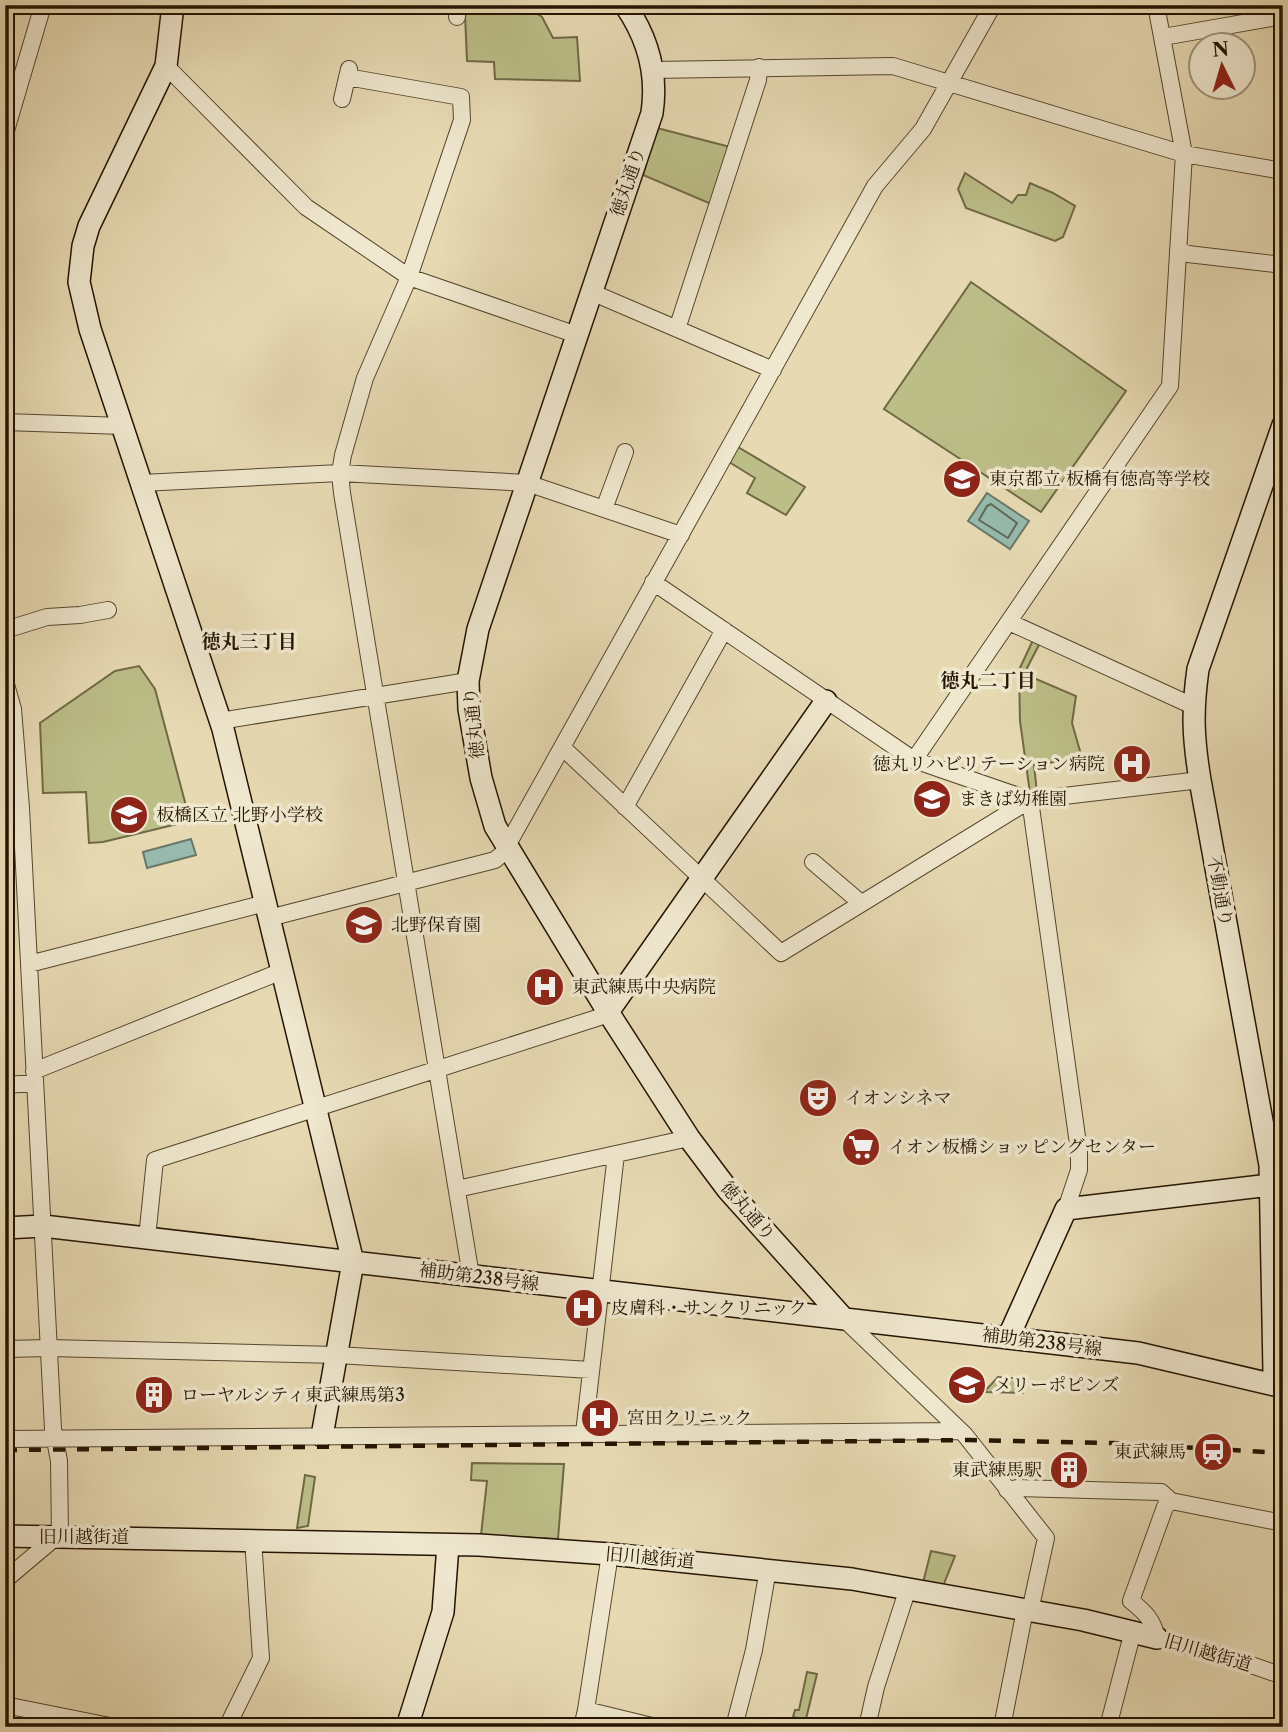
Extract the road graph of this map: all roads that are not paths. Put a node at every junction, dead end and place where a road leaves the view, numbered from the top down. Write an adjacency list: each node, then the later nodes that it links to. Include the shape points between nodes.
1 (43, 5): 13 (street)
2 (173, 5): 8 (street)
3 (625, 5): 10 (street, 徳丸通り, via 648,48)
4 (993, 5): 11 (street)
5 (1156, 5): 7 (street)
6 (1283, 16): 7 (street)
7 (1163, 37): 14 (street)
8 (166, 66): 18 (street, via 306,207); 25 (street, via 89,226 80,263 82,299)
9 (759, 67): 10 (street); 11 (street, via 893,66); 20 (street)
10 (653, 69): 19 (street, 徳丸通り, via 652,113)
11 (948, 83): 14 (street); 22 (street, via 923,129 875,186)
12 (342, 99): 18 (street, via 348,72 461,94 462,120)
13 (5, 134)
14 (1184, 154): 15 (street); 16 (street)
15 (1283, 171)
16 (1178, 250): 17 (street); 34 (street, via 1170,386)
17 (1283, 265)
18 (410, 277): 21 (street); 27 (street, via 365,378)
19 (591, 292): 20 (street); 21 (street, 徳丸通り)
20 (677, 329): 22 (street)
21 (578, 335): 29 (street, 徳丸通り)
22 (773, 370): 31 (street)
23 (5, 422): 25 (street)
24 (1283, 425): 41 (street, 不動通り, via 1198,669)
25 (123, 426): 28 (street)
26 (625, 452): 30 (street)
27 (340, 473): 28 (street); 29 (street); 39 (street)
28 (142, 482): 43 (street)
29 (527, 483): 30 (street); 38 (street, 徳丸通り, via 478,629)
30 (604, 509): 31 (street)
31 (681, 534): 32 (street)
32 (653, 582): 36 (street); 44 (street)
33 (108, 610): 35 (street, via 47,617)
34 (1009, 622): 41 (street); 45 (street)
35 (5, 630)
36 (724, 630): 40 (street); 48 (street)
37 (5, 681): 42 (street)
38 (468, 681): 39 (street); 49 (street, 徳丸通り, via 471,730 481,778 495,826)
39 (376, 697): 43 (street); 52 (street)
40 (826, 701): 45 (street); 51 (street)
41 (1193, 706): 46 (street, 不動通り)
42 (10, 715): 55 (street)
43 (220, 721): 54 (street)
44 (562, 747): 48 (street); 49 (street)
45 (914, 760): 47 (street)
46 (1200, 780): 47 (street); 64 (street, 不動通り)
47 (1030, 800): 53 (street); 66 (street, via 1079,1151 1079,1170)
48 (625, 807): 51 (street)
49 (507, 846): 52 (street, via 495,860); 57 (street, 徳丸通り)
50 (813, 862): 53 (street)
51 (703, 878): 53 (street, via 781,953); 57 (street)
52 (406, 883): 54 (street); 58 (street)
53 (861, 904)
54 (268, 911): 55 (street); 56 (street)
55 (29, 964): 59 (street)
56 (282, 971): 59 (street); 61 (street)
57 (608, 1012): 58 (street); 62 (street, 徳丸通り)
58 (437, 1068): 61 (street); 65 (street)
59 (35, 1077): 60 (street); 67 (street)
60 (5, 1085)
61 (316, 1108): 69 (street, via 155,1160); 70 (street)
62 (689, 1138): 63 (street); 73 (street, 徳丸通り, via 728,1190)
63 (616, 1154): 65 (street); 72 (street)
64 (1276, 1183): 66 (street); 79 (street, 不動通り)
65 (457, 1189): 71 (street)
66 (1066, 1209): 74 (street)
67 (43, 1226): 68 (street, 補助第238号線); 69 (street, 補助第238号線); 75 (street)
68 (5, 1228)
69 (146, 1238): 70 (street, 補助第238号線)
70 (353, 1262): 71 (street, 補助第238号線); 77 (street)
71 (471, 1276): 72 (street, 補助第238号線)
72 (600, 1291): 73 (street, 補助第238号線); 78 (street)
73 (844, 1319): 74 (street, 補助第238号線); 80 (street)
74 (1008, 1338): 79 (street, 補助第238号線, via 1138,1353 1226,1373)
75 (49, 1348): 76 (street); 77 (street); 84 (street)
76 (5, 1349)
77 (337, 1355): 78 (street); 82 (street)
78 (591, 1370): 81 (street)
79 (1278, 1379)
80 (959, 1431): 81 (street); 85 (street)
81 (584, 1433): 82 (street)
82 (322, 1436): 84 (street)
83 (5, 1439): 84 (street)
84 (57, 1439): 89 (street)
85 (1007, 1490): 86 (street, via 1161,1492); 96 (street, via 1046,1538)
86 (1171, 1501): 87 (street); 98 (street, via 1131,1601 1147,1614)
87 (1283, 1523)
88 (5, 1536): 89 (street, 旧川越街道)
89 (58, 1537): 90 (street, 旧川越街道); 94 (street)
90 (253, 1539): 91 (street, 旧川越街道); 103 (street, via 261,1658)
91 (448, 1545): 92 (street, 旧川越街道); 104 (street, via 443,1612)
92 (610, 1554): 93 (street, 旧川越街道); 101 (street)
93 (768, 1569): 95 (street, 旧川越街道); 107 (street)
94 (5, 1580)
95 (908, 1588): 96 (street, 旧川越街道); 108 (street)
96 (1028, 1610): 97 (street, 旧川越街道); 109 (street)
97 (1133, 1631): 98 (street, 旧川越街道); 110 (street)
98 (1157, 1638): 99 (street, 旧川越街道)
99 (1283, 1676)
100 (5, 1705): 102 (street)
101 (586, 1710): 105 (street); 106 (street)
102 (115, 1727)
103 (227, 1727)
104 (407, 1727)
105 (582, 1727)
106 (656, 1727)
107 (734, 1727)
108 (867, 1727)
109 (1003, 1727)
110 (1108, 1727)

